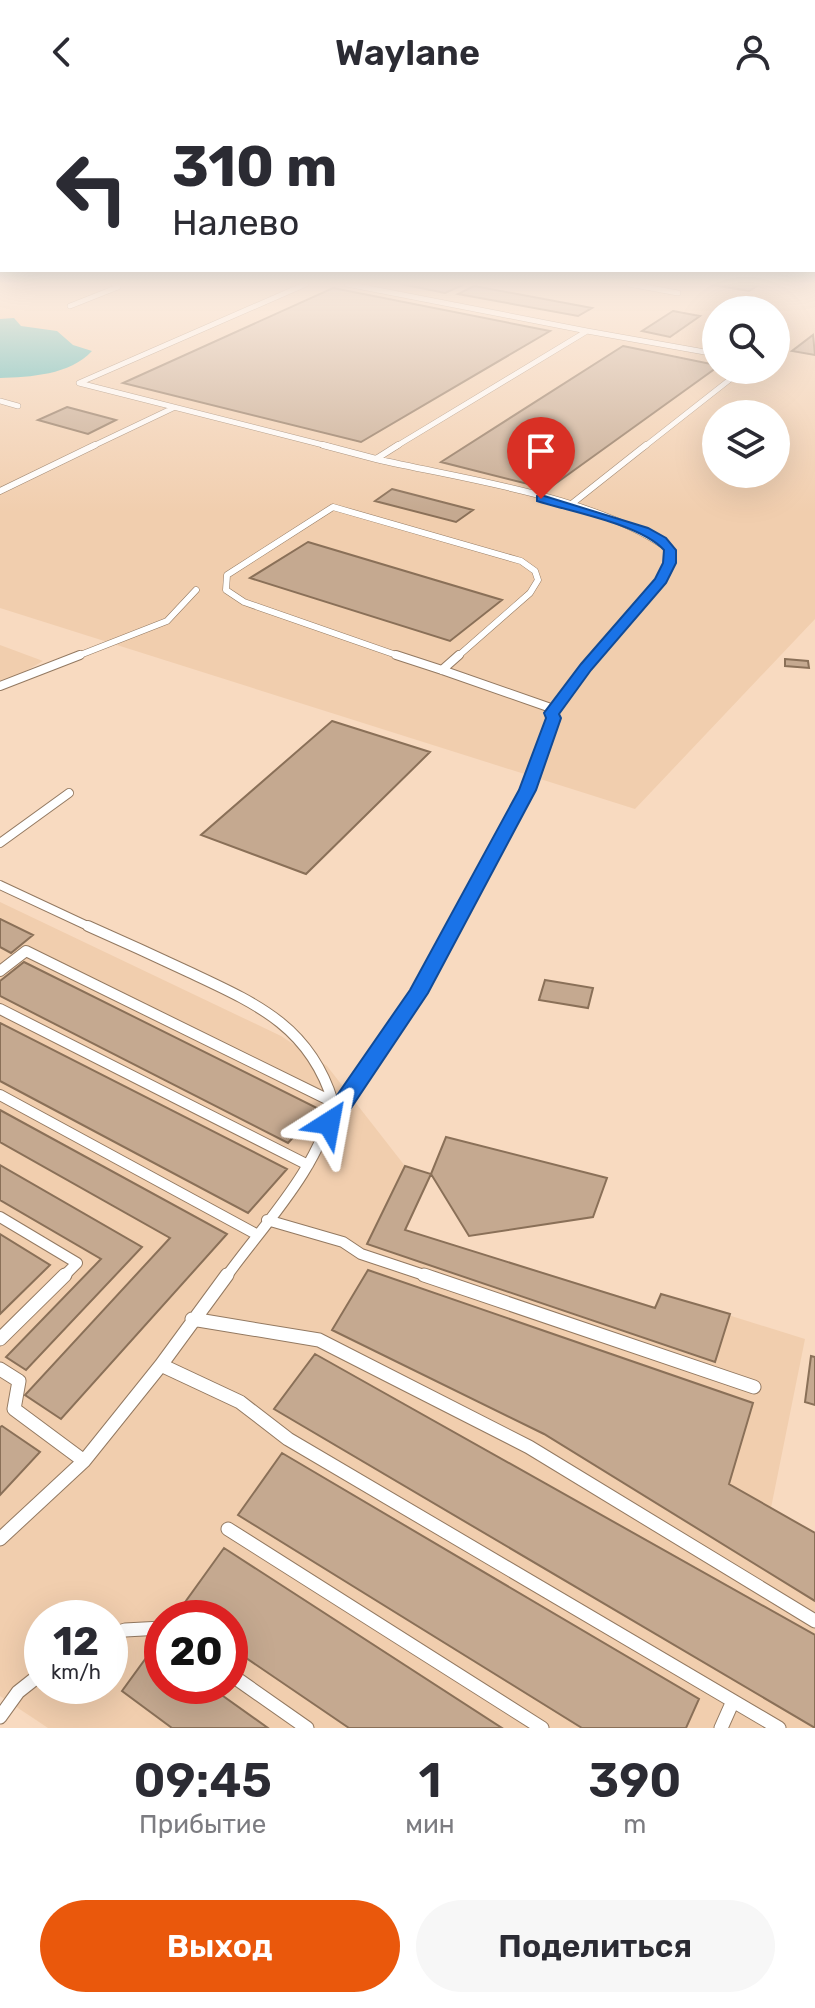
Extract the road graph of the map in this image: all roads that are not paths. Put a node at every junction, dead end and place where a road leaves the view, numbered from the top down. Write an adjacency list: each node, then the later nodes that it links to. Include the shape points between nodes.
1 (132, 360): 6 (lane, via 79,383)
2 (540, 360): 7 (lane)
3 (724, 384): 9 (lane)
4 (0, 401): 5 (lane)
5 (18, 406)
6 (174, 408): 7 (lane); 8 (lane)
7 (376, 459): 9 (lane)
8 (0, 491)
9 (569, 506): 13 (lane, via 643,530 670,550 669,563 661,581)
10 (196, 590): 12 (lane, via 167,621)
11 (441, 671): 11 (lane, via 530,593 538,580 535,571 521,561 333,507 227,575 226,590 232,595); 13 (lane, via 548,707)
12 (0, 686)
13 (551, 713): 21 (lane, via 554,718 527,790 499,847 418,993)
14 (69, 793): 15 (lane)
15 (0, 843)
16 (0, 885): 20 (lane, via 256,1003 311,1051 327,1076)
17 (0, 971): 20 (lane, via 26,951)
18 (0, 1009): 22 (lane)
19 (0, 1095): 25 (lane)
20 (333, 1102): 21 (lane)
21 (329, 1123): 22 (lane)
22 (308, 1165): 24 (lane)
23 (0, 1217): 27 (lane, via 77,1263)
24 (267, 1220): 25 (lane); 30 (lane)
25 (256, 1234): 26 (lane)
26 (192, 1319): 28 (lane); 34 (lane, via 319,1340 529,1447)
27 (0, 1339)
28 (161, 1365): 31 (lane); 37 (lane, via 240,1402 288,1439)
29 (0, 1369): 31 (lane, via 19,1381 14,1409)
30 (754, 1387)
31 (84, 1461): 33 (lane)
32 (228, 1529): 40 (lane)
33 (0, 1539)
34 (815, 1621)
35 (24, 1687): 38 (lane)
36 (248, 1687): 39 (lane)
37 (733, 1701): 41 (lane); 42 (lane)
38 (0, 1717)
39 (307, 1728)
40 (542, 1728)
41 (721, 1728)
42 (779, 1728)

